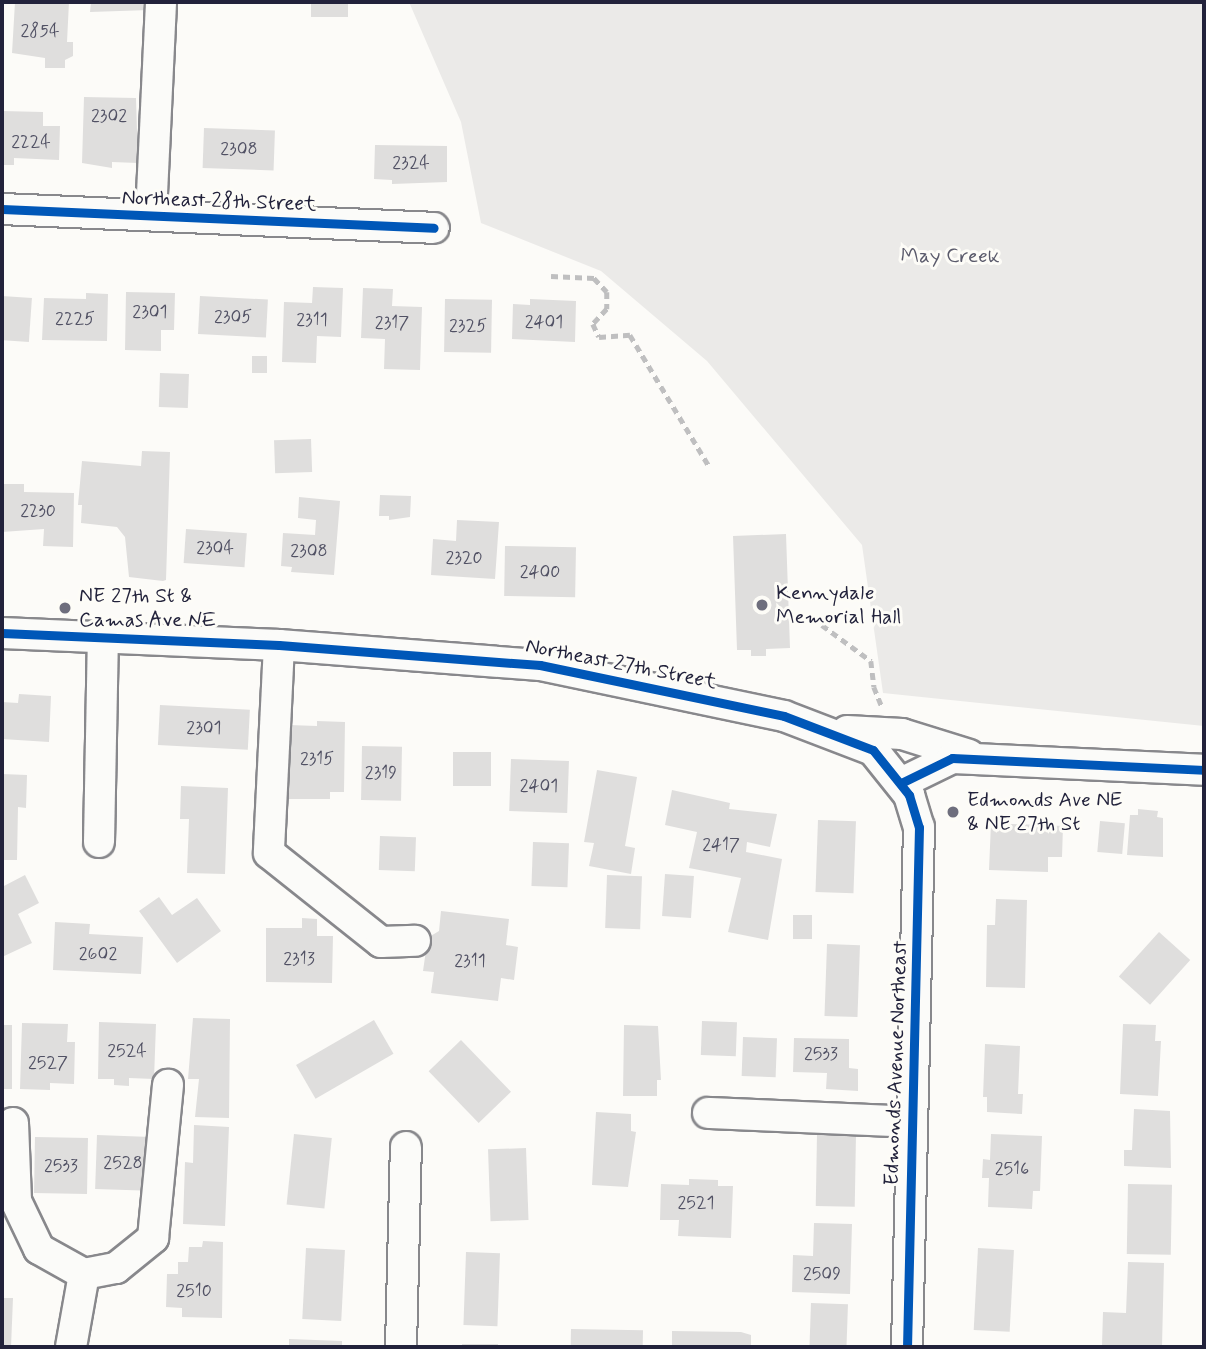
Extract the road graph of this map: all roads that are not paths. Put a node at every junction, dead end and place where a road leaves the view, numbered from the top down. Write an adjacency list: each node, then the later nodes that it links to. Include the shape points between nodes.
1 (160, 2): 3 (street)
2 (2, 209): 3 (street, Northeast 28th Street)
3 (151, 215): 4 (street, Northeast 28th Street)
4 (434, 228)
5 (2, 633): 6 (street, Northeast 27th Street)
6 (103, 637): 7 (street, Northeast 27th Street); 12 (street)
7 (279, 645): 8 (street, Northeast 27th Street, via 480,658 593,673 784,716); 13 (street, via 269,853 381,942)
8 (824, 730): 9 (street, Northeast 27th Street, via 902,734); 11 (street, Northeast 27th Street, via 873,750)
9 (983, 759): 10 (street, Northeast 27th Street); 11 (street, Northeast 27th Street, via 952,758)
10 (1204, 770)
11 (901, 783): 16 (street, Edmonds Avenue Northeast, via 919,827)
12 (99, 842)
13 (415, 941)
14 (168, 1085): 19 (street, via 153,1238 116,1268)
15 (708, 1113): 16 (street)
16 (912, 1122): 22 (street, Edmonds Avenue Northeast)
17 (13, 1123): 19 (street, via 16,1201 25,1227 40,1249)
18 (406, 1147): 21 (street)
19 (84, 1274): 20 (street)
20 (71, 1347)
21 (401, 1347)
22 (906, 1347)

